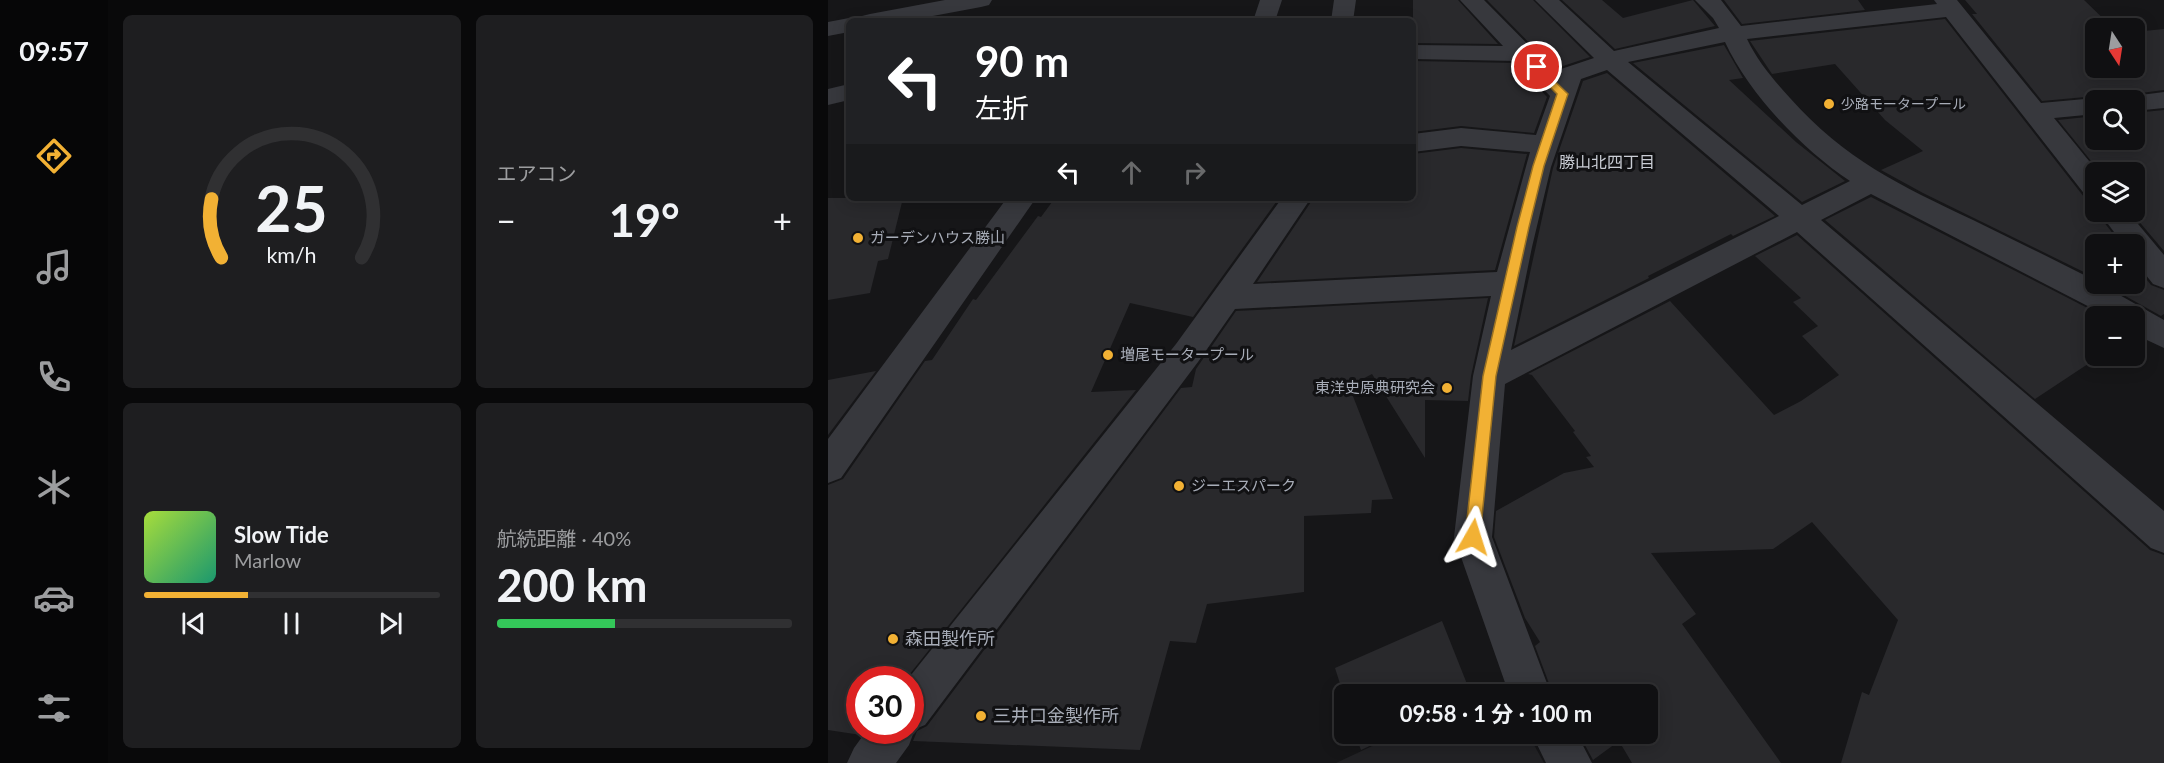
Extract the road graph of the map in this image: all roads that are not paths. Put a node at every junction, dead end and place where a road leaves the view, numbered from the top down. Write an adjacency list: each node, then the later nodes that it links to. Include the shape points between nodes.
1 (981, 0): 8 (street)
2 (1271, 0): 10 (street)
3 (1346, 0): 11 (street)
4 (1471, 0): 16 (street)
5 (1546, 0): 17 (street)
6 (1706, 0): 14 (street, via 1715,5)
7 (1949, 5): 14 (street); 24 (street)
8 (911, 7): 9 (street)
9 (879, 18)
10 (1265, 18)
11 (1343, 18)
12 (846, 26): 13 (street)
13 (828, 29)
14 (1734, 33): 17 (street); 28 (street, via 1750,65 1795,118 1850,168)
15 (1416, 52): 16 (street)
16 (1524, 54): 19 (street)
17 (1610, 60): 19 (street, via 1570,74); 31 (street)
18 (846, 93): 20 (street)
19 (1563, 94): 26 (street)
20 (828, 97)
21 (2164, 100): 22 (street)
22 (2145, 102)
23 (2085, 107): 24 (street)
24 (2034, 112): 27 (street)
25 (1416, 143): 26 (street, via 1461,137)
26 (1545, 145): 34 (street)
27 (2085, 175)
28 (1873, 181): 31 (street); 36 (street)
29 (1020, 201): 40 (street)
30 (1295, 201): 35 (street)
31 (1800, 218): 39 (street); 41 (street)
32 (2121, 222): 33 (street)
33 (2164, 276)
34 (1509, 283): 35 (street); 39 (street)
35 (1227, 297): 43 (street)
36 (2115, 306)
37 (2145, 324): 38 (street)
38 (2164, 335)
39 (1489, 376): 42 (street, via 1473,537)
40 (833, 455)
41 (2164, 535)
42 (1526, 684)
43 (924, 692)
44 (883, 744): 46 (street)
45 (1559, 744): 47 (street)
46 (869, 763)
47 (1570, 763)

